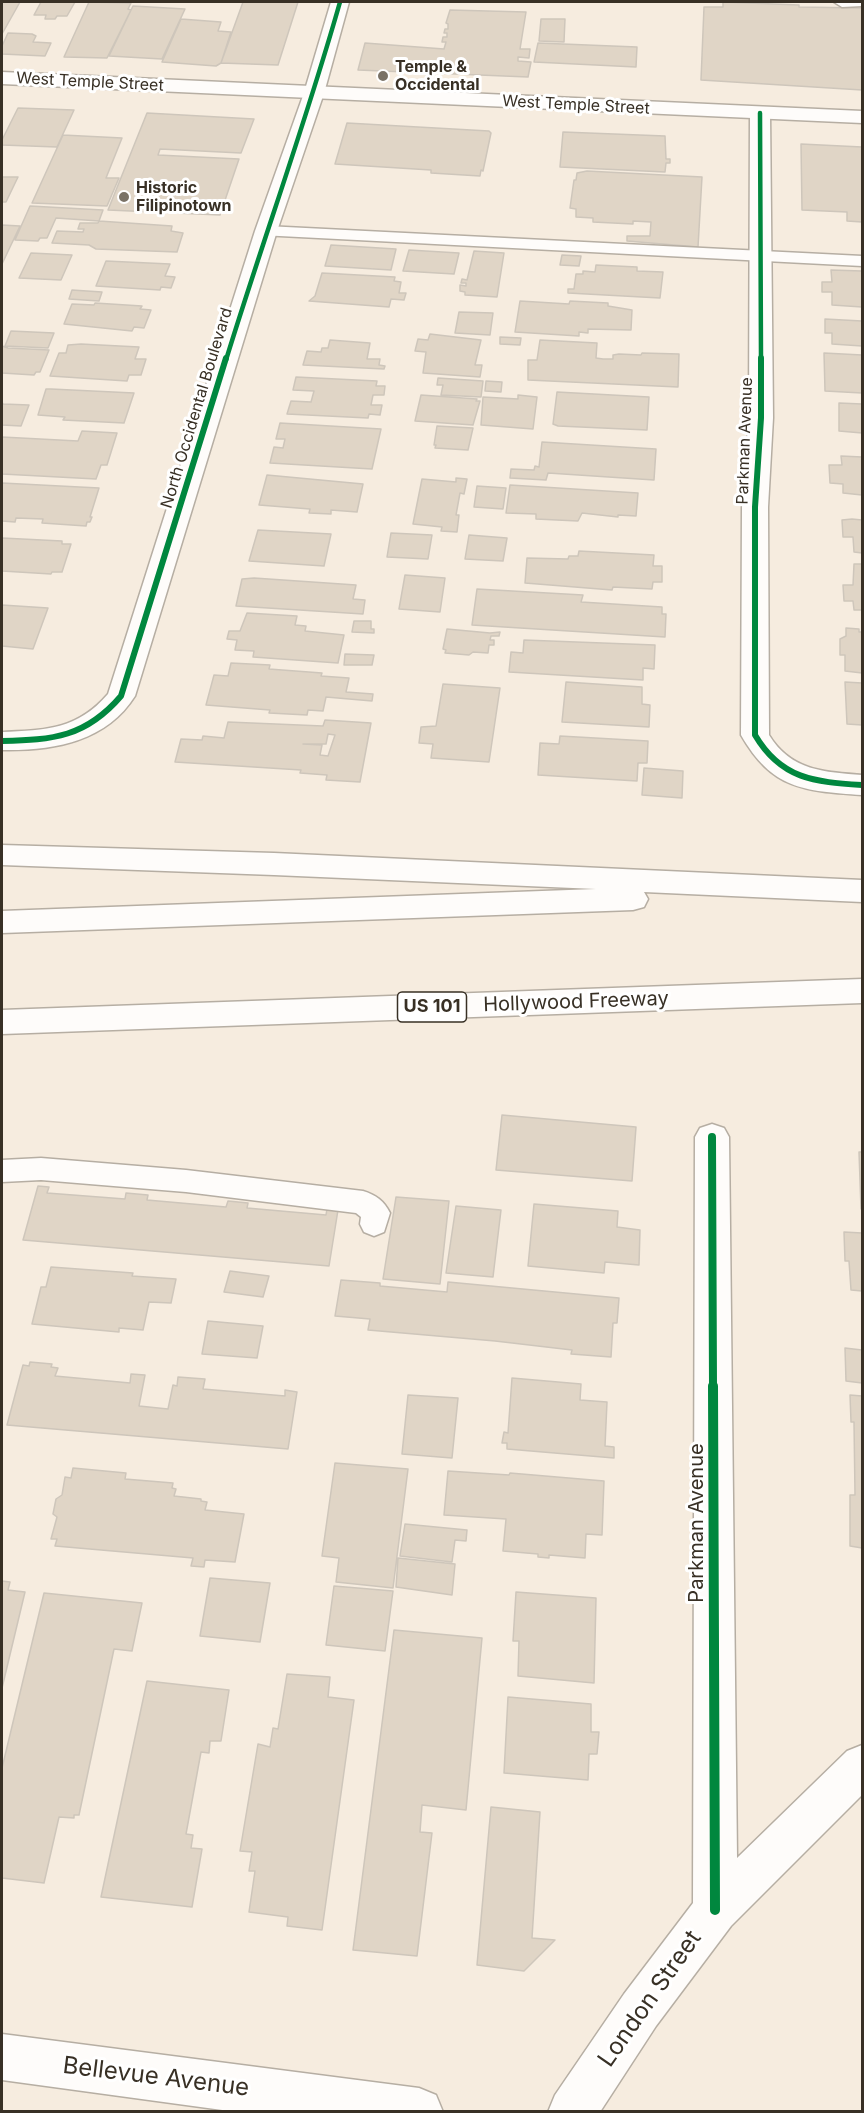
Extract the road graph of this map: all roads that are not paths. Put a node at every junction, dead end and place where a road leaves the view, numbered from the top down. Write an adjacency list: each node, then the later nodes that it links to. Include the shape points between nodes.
1 (340, 2): 5 (main road, North Occidental Boulevard)
2 (842, 2): 3 (lane)
3 (862, 2)
4 (2, 78): 5 (main road, West Temple Street)
5 (314, 93): 6 (main road, West Temple Street); 8 (main road, North Occidental Boulevard)
6 (760, 113): 7 (main road, West Temple Street); 9 (main road, Parkman Avenue)
7 (862, 117)
8 (266, 231): 9 (lane); 11 (main road, North Occidental Boulevard, via 121,696 102,717 86,727 38,740)
9 (761, 256): 10 (lane); 12 (main road, Parkman Avenue, via 755,735 774,764 796,775 825,783)
10 (862, 261)
11 (2, 741)
12 (862, 785)
13 (2, 855): 14 (main road)
14 (862, 891): 15 (main road)
15 (2, 922)
16 (862, 991): 17 (main road, Hollywood Freeway / US 101)
17 (2, 1022)
18 (712, 1137): 22 (main road, Parkman Avenue)
19 (2, 1171): 20 (lane, via 41,1169 174,1180 363,1202 376,1214)
20 (374, 1224)
21 (862, 1766): 22 (main road, London Street)
22 (715, 1910): 25 (main road, London Street, via 640,2010)
23 (2, 2057): 24 (main road, Bellevue Avenue)
24 (418, 2112)
25 (572, 2112)

